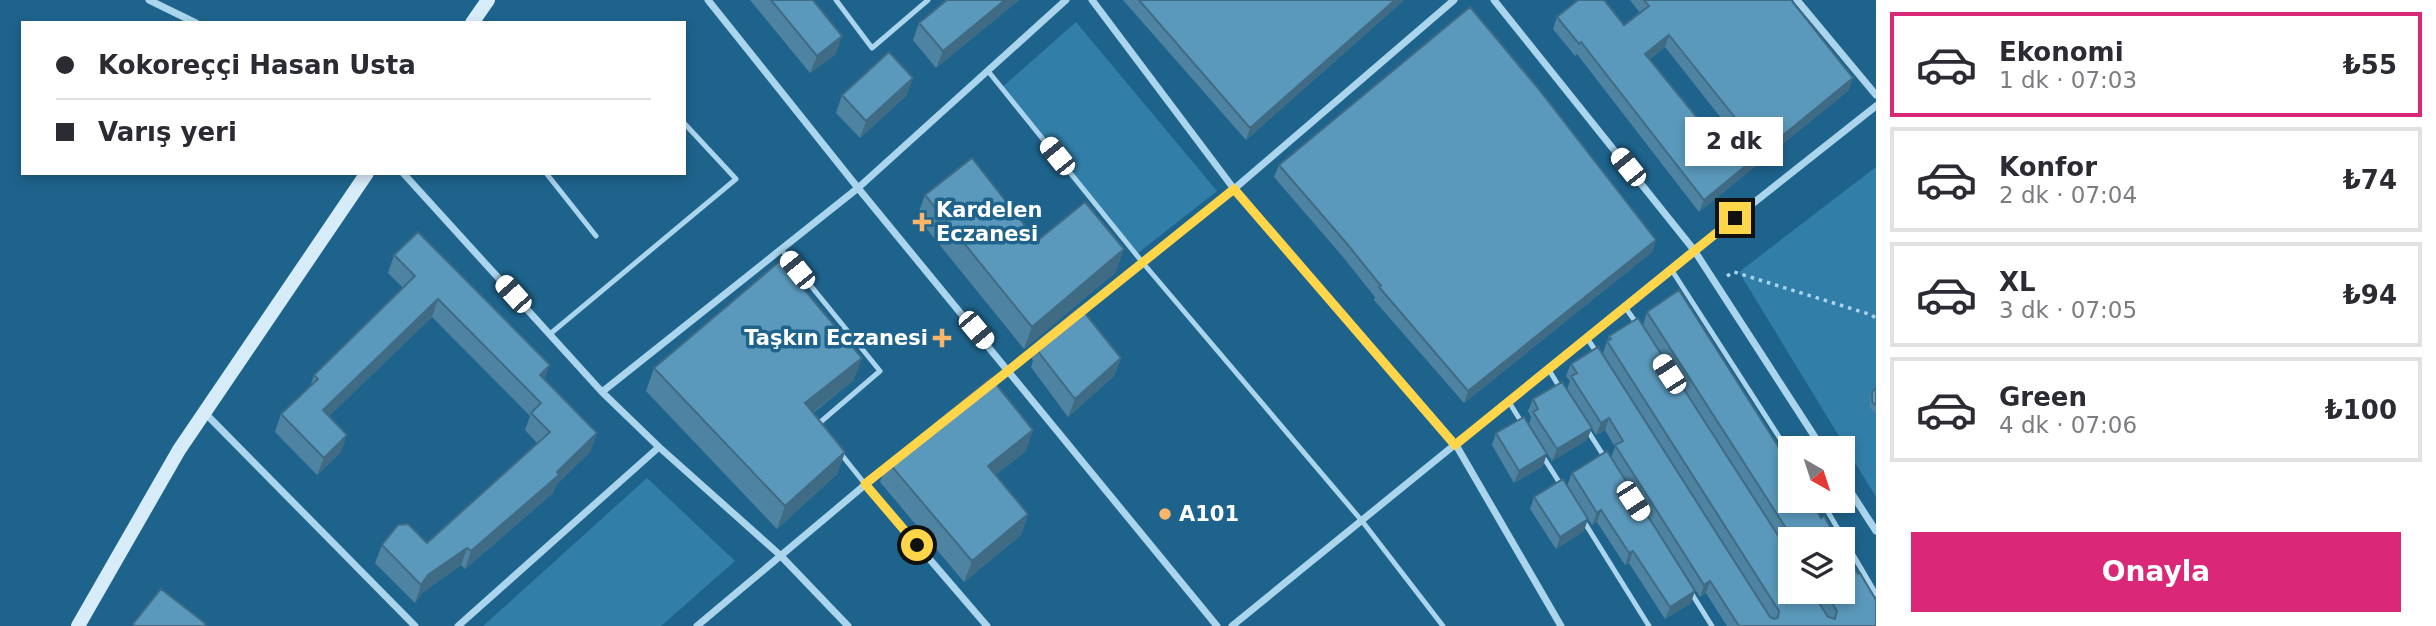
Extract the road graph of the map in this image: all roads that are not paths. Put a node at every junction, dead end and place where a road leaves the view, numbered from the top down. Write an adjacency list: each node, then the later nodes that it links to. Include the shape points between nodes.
1 (149, 0): 11 (street)
2 (488, 0): 12 (main road)
3 (708, 0): 20 (street)
4 (836, 0): 5 (lane, via 872,48)
5 (928, 0)
6 (1066, 0): 13 (street)
7 (1092, 0): 21 (street)
8 (1454, 0): 21 (street)
9 (1494, 0): 24 (street)
10 (1797, 0): 14 (street)
11 (192, 21)
12 (473, 21)
13 (988, 71): 20 (street); 25 (lane)
14 (1876, 95)
15 (1876, 106): 24 (street)
16 (686, 125): 30 (lane, via 736,179)
17 (366, 175): 40 (main road)
18 (405, 175): 30 (street)
19 (547, 175): 22 (lane)
20 (858, 188): 23 (street); 34 (street)
21 (1234, 189): 25 (street); 47 (street)
22 (596, 236)
23 (781, 249): 36 (street); 43 (lane, via 880,371 816,424)
24 (1694, 250): 26 (street); 45 (street)
25 (1143, 263): 28 (street); 57 (lane)
26 (1671, 269): 27 (street); 44 (lane)
27 (1625, 306): 29 (lane); 32 (street)
28 (1071, 321)
29 (1640, 329)
30 (550, 334): 36 (street)
31 (1051, 337): 34 (street)
32 (1587, 338): 33 (lane); 35 (street)
33 (1602, 362)
34 (1009, 370): 38 (street); 69 (street)
35 (1549, 370): 37 (lane); 39 (street)
36 (602, 392): 48 (street)
37 (1563, 393)
38 (978, 395)
39 (1509, 401): 42 (lane); 47 (street)
40 (205, 412): 63 (main road); 64 (street)
41 (1578, 416): 51 (lane)
42 (1524, 424)
43 (824, 433)
44 (1778, 436)
45 (1814, 436)
46 (832, 444): 52 (lane)
47 (1455, 445): 57 (street); 62 (street)
48 (659, 447): 59 (street); 65 (street)
49 (1538, 447): 53 (lane)
50 (896, 459): 52 (street)
51 (1608, 463)
52 (865, 484): 59 (street); 68 (street)
53 (1567, 493)
54 (1855, 499): 58 (street)
55 (1829, 513): 61 (lane)
56 (1581, 516): 72 (lane)
57 (1362, 521): 70 (street); 71 (lane)
58 (1876, 531)
59 (780, 555): 66 (street); 67 (street)
60 (1682, 579): 73 (lane)
61 (1876, 594)
62 (1559, 625)
63 (78, 626)
64 (415, 626)
65 (458, 626)
66 (697, 626)
67 (848, 626)
68 (988, 626)
69 (1217, 626)
70 (1231, 626)
71 (1443, 626)
72 (1650, 626)
73 (1712, 626)

